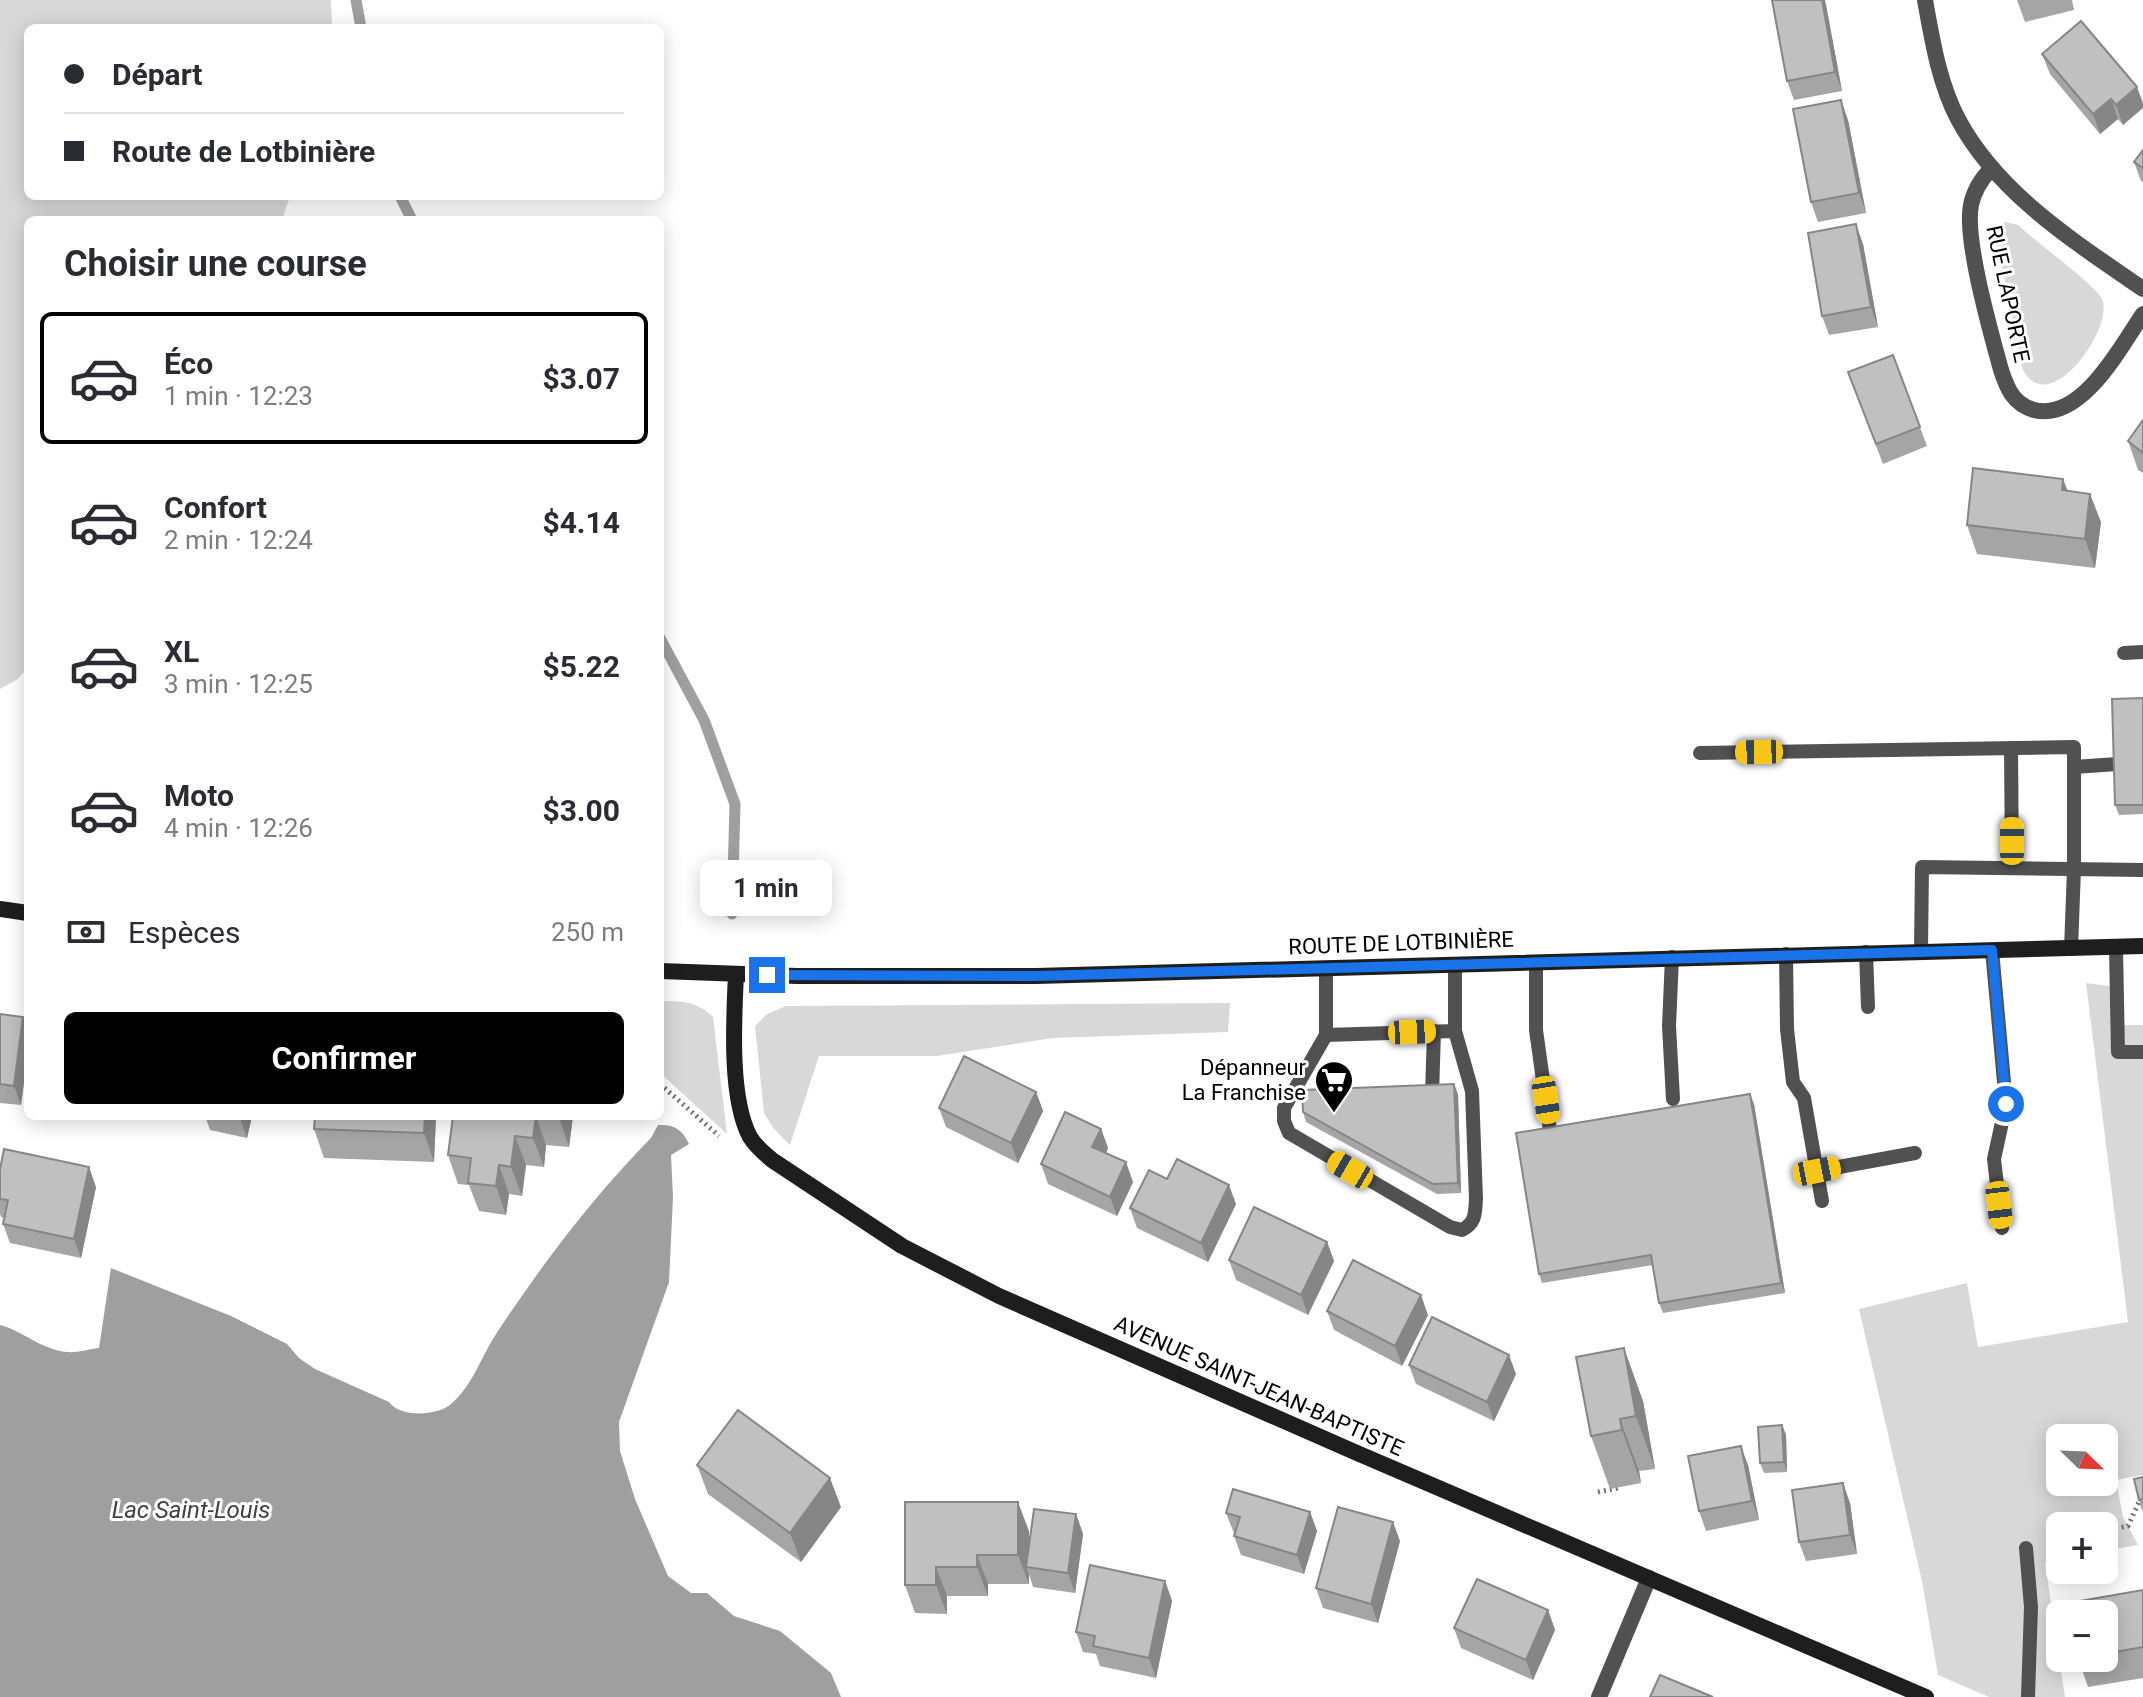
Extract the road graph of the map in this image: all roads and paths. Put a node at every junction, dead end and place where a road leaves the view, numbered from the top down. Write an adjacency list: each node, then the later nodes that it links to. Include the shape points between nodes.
1 (1925, 0): 2 (street, RUE LAPORTE, via 1948,96)
2 (1992, 168): 3 (street, RUE LAPORTE, via 2039,213); 4 (street, RUE LAPORTE, via 1970,208 1971,240 2001,370 2017,402 2042,412 2065,407 2102,375)
3 (2143, 289)
4 (2143, 314)
5 (2143, 652): 6 (lane)
6 (2124, 653)
7 (2011, 748): 8 (lane); 10 (lane, via 2074,747); 11 (lane)
8 (1700, 753)
9 (2117, 764): 10 (lane)
10 (2074, 767): 12 (lane)
11 (2012, 868): 12 (lane); 19 (lane, via 1922,867)
12 (2074, 869): 13 (lane); 18 (lane)
13 (2143, 870)
14 (0, 909): 15 (main road)
15 (24, 912)
16 (2143, 946): 17 (main road, ROUTE DE LOTBINIÈRE)
17 (2116, 947): 18 (main road, ROUTE DE LOTBINIÈRE); 33 (lane, via 2118,1052)
18 (2071, 949): 20 (main road, ROUTE DE LOTBINIÈRE)
19 (1921, 950): 20 (main road, ROUTE DE LOTBINIÈRE); 21 (main road, ROUTE DE LOTBINIÈRE)
20 (1992, 950): 42 (lane, via 2006,1104 1994,1159)
21 (1866, 952): 22 (main road, ROUTE DE LOTBINIÈRE); 29 (lane)
22 (1786, 954): 23 (main road, ROUTE DE LOTBINIÈRE); 40 (lane, via 1793,1082 1804,1098)
23 (1672, 957): 24 (main road, ROUTE DE LOTBINIÈRE); 36 (lane)
24 (1536, 962): 25 (main road, ROUTE DE LOTBINIÈRE); 37 (lane, via 1536,1030)
25 (1455, 965): 26 (main road, ROUTE DE LOTBINIÈRE); 31 (lane)
26 (1326, 968): 28 (main road, ROUTE DE LOTBINIÈRE, via 1021,976); 32 (lane)
27 (664, 971): 28 (main road, ROUTE DE LOTBINIÈRE)
28 (736, 974): 48 (main road, AVENUE SAINT-JEAN-BAPTISTE, via 737,1088 749,1135 756,1147 823,1195 902,1246 999,1296)
29 (1868, 1007)
30 (1434, 1031): 31 (lane); 32 (lane); 35 (lane)
31 (1455, 1031): 32 (lane, via 1472,1091 1475,1217 1462,1230 1289,1133 1284,1108)
32 (1326, 1035)
33 (2143, 1052)
34 (664, 1088): 38 (path)
35 (1432, 1095)
36 (1673, 1099)
37 (1551, 1138)
38 (723, 1140)
39 (1915, 1153): 40 (lane)
40 (1817, 1171): 41 (lane)
41 (1822, 1201)
42 (2002, 1228)
43 (1627, 1486): 44 (path)
44 (1598, 1492)
45 (2140, 1500): 46 (path, via 2128,1526)
46 (2118, 1528)
47 (2026, 1548): 51 (lane, via 2031,1622)
48 (1649, 1578): 49 (main road, AVENUE SAINT-JEAN-BAPTISTE); 50 (street)
49 (1923, 1696)
50 (1599, 1697)
51 (2028, 1697)

